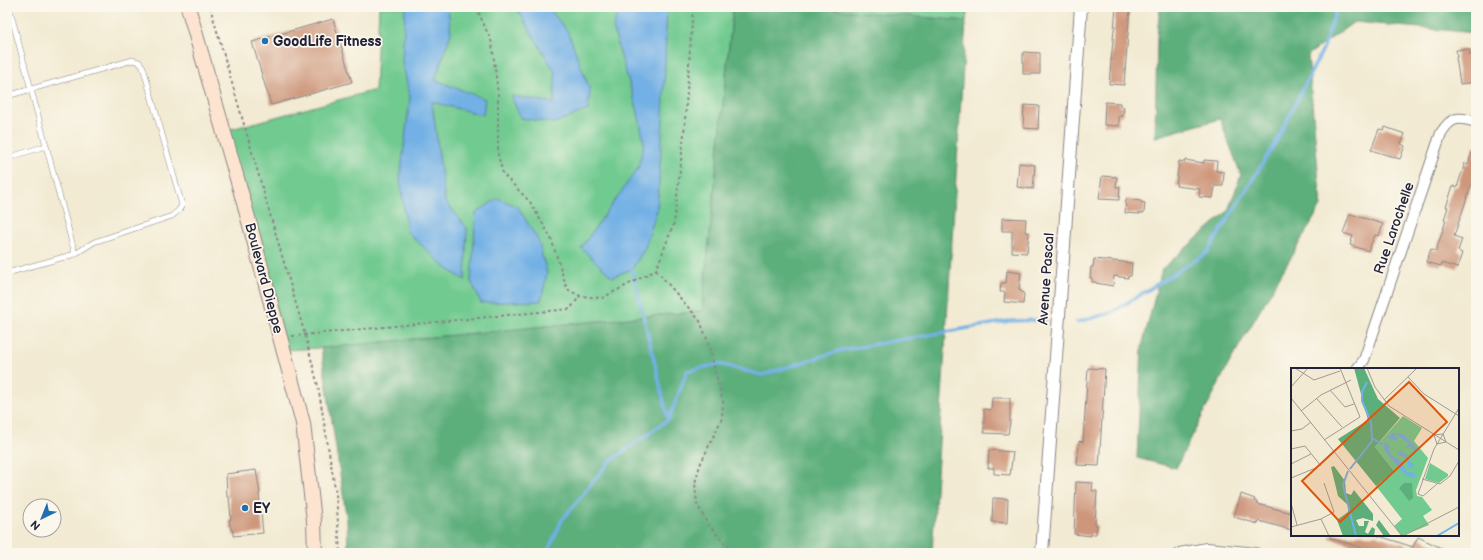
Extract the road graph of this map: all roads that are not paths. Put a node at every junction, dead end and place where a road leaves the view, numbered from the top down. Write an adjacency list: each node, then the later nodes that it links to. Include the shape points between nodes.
1 (9, 7): 4 (lane)
2 (188, 7): 13 (main road, Boulevard Dieppe, via 303,423)
3 (1081, 7): 14 (street, Avenue Pascal)
4 (31, 89): 5 (lane); 7 (lane); 9 (lane, via 133,60 139,62 143,67 181,198 182,205 172,216 94,242)
5 (7, 96)
6 (1476, 122): 11 (street, Rue Larochelle, via 1456,119 1448,124 1441,134 1364,360)
7 (46, 146): 8 (lane); 9 (lane)
8 (7, 158)
9 (75, 254): 10 (lane)
10 (7, 274)
11 (1358, 368)
12 (1236, 552): 15 (street, via 1207,548); 16 (street)
13 (315, 553)
14 (1042, 553)
15 (1180, 553)
16 (1256, 553)

